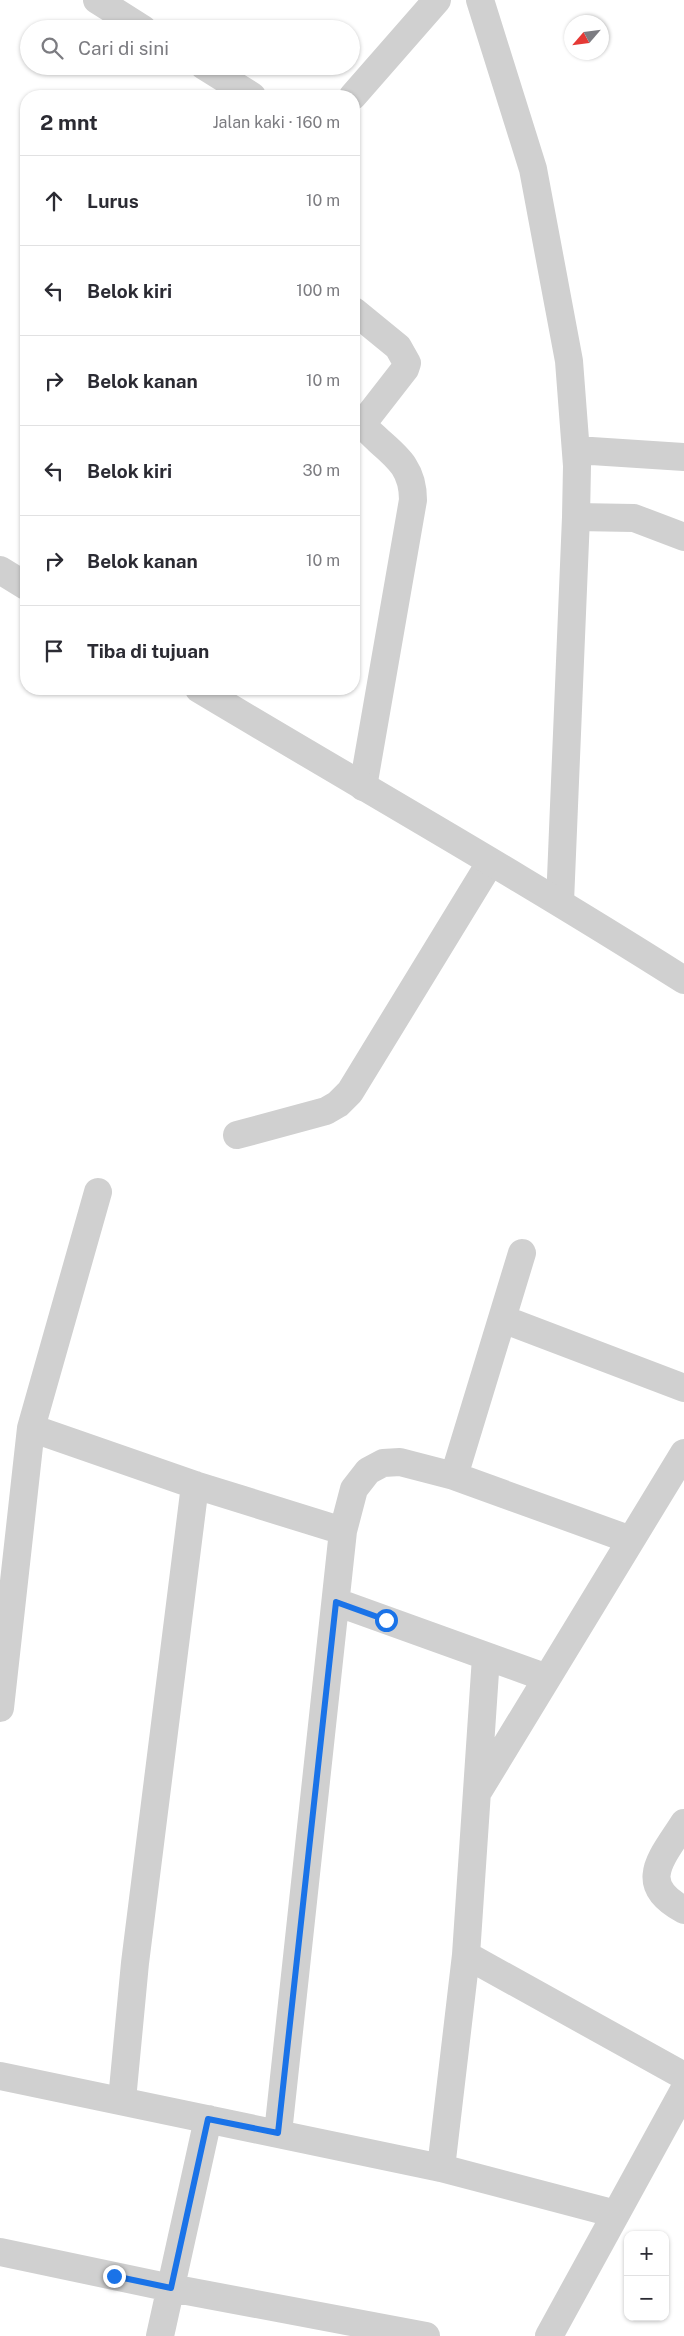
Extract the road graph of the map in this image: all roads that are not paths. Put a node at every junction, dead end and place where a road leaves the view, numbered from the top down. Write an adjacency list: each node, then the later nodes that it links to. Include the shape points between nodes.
1 (97, 0): 4 (street)
2 (437, 0): 7 (street)
3 (480, 0): 9 (street, via 533,169 569,361)
4 (129, 20)
5 (218, 75): 6 (street)
6 (242, 90)
7 (358, 90)
8 (360, 316): 16 (street, via 398,347 407,363 363,423 394,454 413,484 413,500)
9 (576, 450): 10 (street); 11 (street)
10 (684, 457)
11 (576, 517): 12 (street, via 634,518); 18 (street)
12 (684, 537)
13 (0, 570): 14 (street)
14 (20, 582)
15 (209, 695): 16 (street)
16 (363, 787): 17 (street)
17 (490, 863): 18 (street); 20 (street, via 350,1092 326,1111)
18 (560, 902): 19 (street)
19 (684, 980)
20 (237, 1135)
21 (98, 1192): 25 (street)
22 (522, 1253): 23 (street)
23 (503, 1319): 24 (street); 27 (street)
24 (684, 1388)
25 (31, 1428): 28 (street); 34 (street)
26 (684, 1453): 30 (street)
27 (454, 1476): 29 (street, via 400,1462 383,1463 368,1471 354,1489); 30 (street)
28 (194, 1485): 29 (street); 42 (street)
29 (343, 1531): 31 (street)
30 (631, 1540): 33 (street)
31 (336, 1602): 32 (street); 44 (street)
32 (486, 1657): 33 (street); 35 (street)
33 (547, 1678): 35 (street)
34 (0, 1708)
35 (477, 1793): 38 (street)
36 (684, 1823): 37 (street, via 660,1860 656,1876 659,1891)
37 (684, 1910)
38 (466, 1955): 40 (street); 45 (street)
39 (0, 2076): 42 (street)
40 (684, 2076)
41 (684, 2090): 46 (street)
42 (122, 2100): 43 (street)
43 (208, 2119): 44 (street); 48 (street)
44 (278, 2133): 45 (street)
45 (441, 2168): 46 (street)
46 (616, 2214): 51 (street)
47 (0, 2252): 48 (street)
48 (171, 2288): 49 (street); 50 (street)
49 (160, 2336)
50 (426, 2336)
51 (549, 2336)

